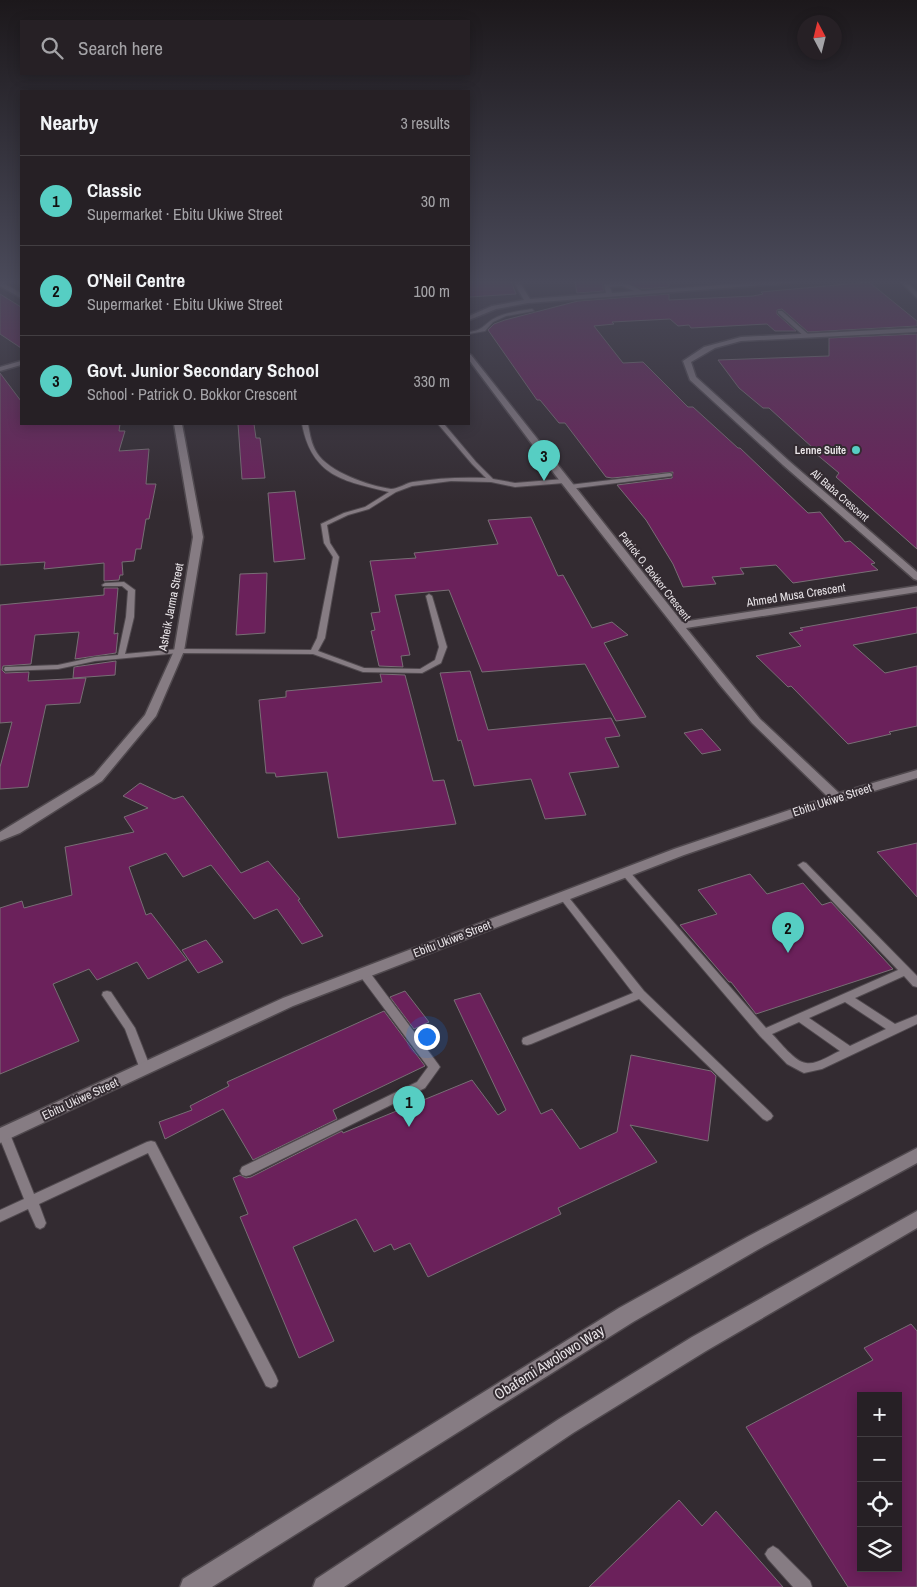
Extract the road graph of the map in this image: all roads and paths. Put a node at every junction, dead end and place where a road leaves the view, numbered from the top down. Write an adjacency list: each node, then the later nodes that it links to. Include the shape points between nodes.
1 (694, 355): 12 (street, Ali Baba Crescent, via 687,361 693,378)
2 (470, 358): 10 (street, Patrick O. Bokkor Crescent)
3 (20, 363): 4 (street)
4 (0, 369)
5 (178, 425): 17 (street, Asheik Jarma Street, via 198,537)
6 (305, 425): 11 (lane, via 314,454 325,466 345,478)
7 (442, 425): 9 (lane)
8 (670, 475): 10 (lane)
9 (491, 480): 10 (lane, via 515,485); 11 (lane, via 452,478 411,484)
10 (567, 484): 16 (street, Patrick O. Bokkor Crescent)
11 (394, 491): 18 (lane, via 367,508 324,524 327,543 336,557 321,638)
12 (917, 578)
13 (105, 585): 19 (lane, via 124,584 132,590)
14 (917, 589): 16 (street, Ahmed Musa Crescent)
15 (429, 596): 18 (lane, via 443,647 438,661 422,671 363,670)
16 (678, 626): 22 (street, Patrick O. Bokkor Crescent, via 756,721)
17 (179, 651): 18 (lane); 19 (lane); 23 (street, Asheik Jarma Street, via 150,716 98,778)
18 (314, 652)
19 (121, 656): 20 (lane, via 58,667)
20 (8, 669)
21 (917, 774): 22 (street, Ebitu Ukiwe Street)
22 (837, 798): 25 (street, Ebitu Ukiwe Street)
23 (0, 837)
24 (804, 865): 27 (lane)
25 (626, 872): 26 (street, Ebitu Ukiwe Street); 36 (lane)
26 (563, 896): 28 (street, Ebitu Ukiwe Street); 30 (lane)
27 (906, 971): 29 (lane); 32 (lane)
28 (364, 973): 39 (street, Ebitu Ukiwe Street, via 288,1002); 43 (lane, via 434,1067 421,1085)
29 (917, 983)
30 (640, 994): 37 (lane); 40 (lane)
31 (107, 995): 39 (lane, via 130,1028)
32 (845, 997): 33 (lane); 35 (lane)
33 (800, 1017): 36 (lane); 38 (lane)
34 (917, 1019): 35 (lane)
35 (894, 1029): 38 (lane)
36 (764, 1034): 38 (lane, via 791,1061 804,1068 818,1066)
37 (527, 1041)
38 (849, 1051)
39 (145, 1068): 41 (street, Ebitu Ukiwe Street)
40 (767, 1116)
41 (2, 1135): 44 (lane)
42 (917, 1155): 50 (street, Obafemi Awolowo Way, via 626,1315)
43 (246, 1171)
44 (30, 1202): 45 (lane); 47 (lane); 48 (lane, via 151,1146)
45 (0, 1216)
46 (917, 1219): 51 (street, via 699,1344 566,1426)
47 (40, 1222)
48 (271, 1381)
49 (773, 1554): 52 (lane)
50 (191, 1587)
51 (324, 1587)
52 (804, 1587)

